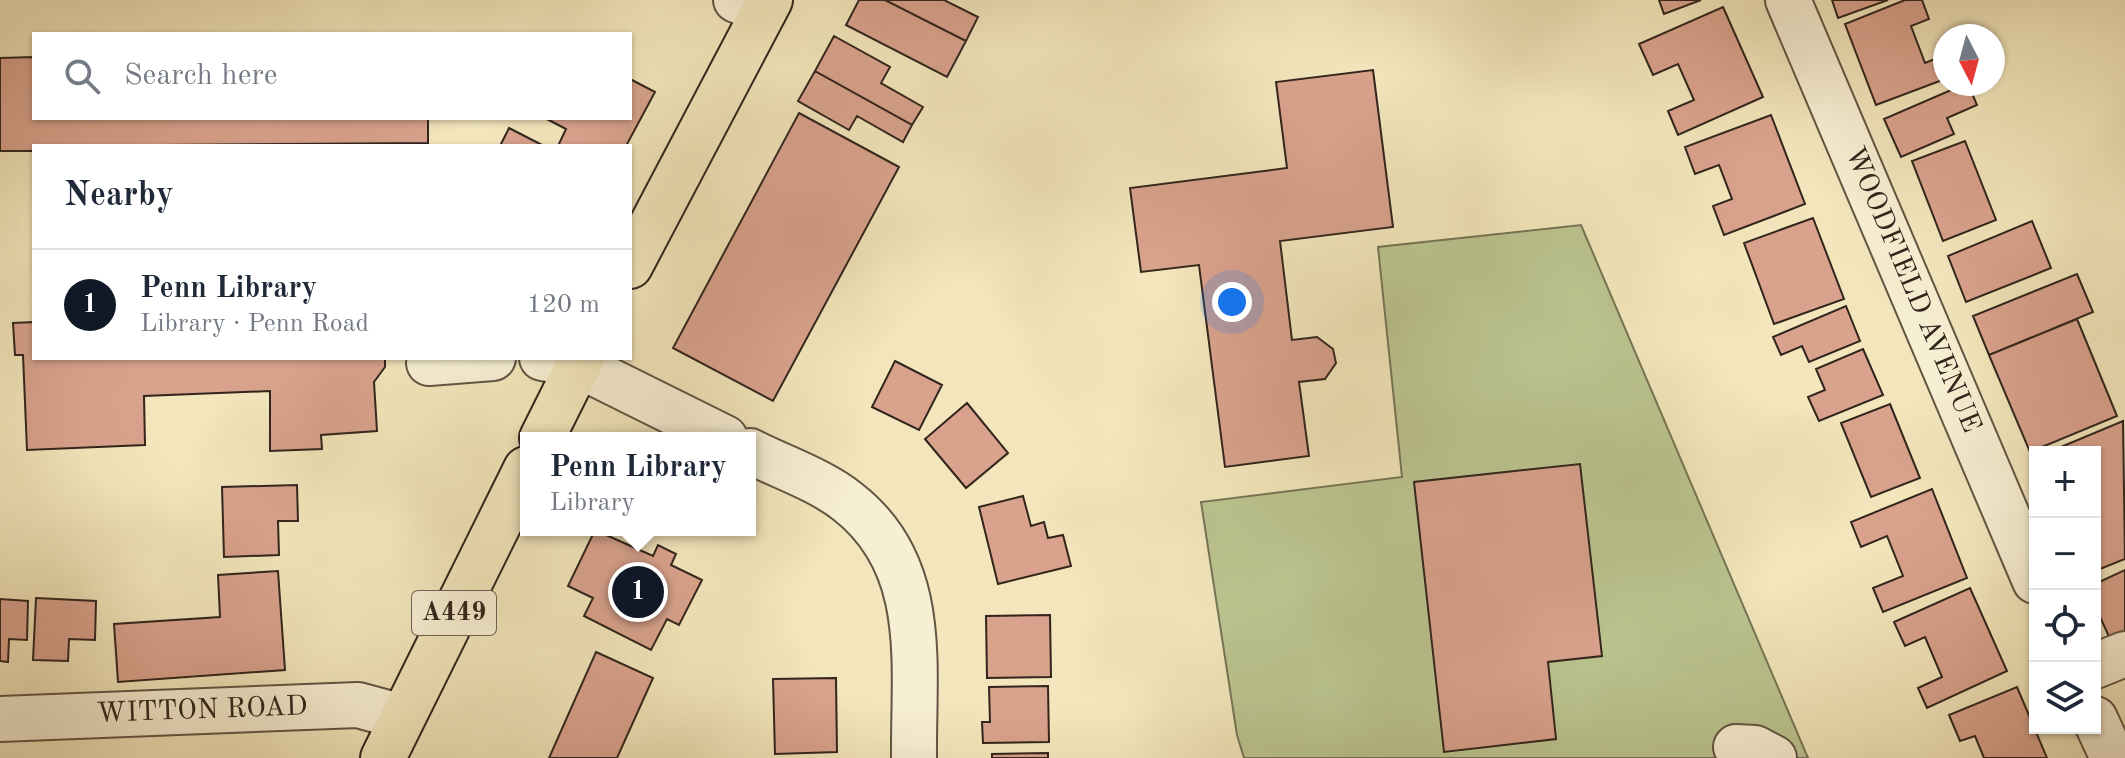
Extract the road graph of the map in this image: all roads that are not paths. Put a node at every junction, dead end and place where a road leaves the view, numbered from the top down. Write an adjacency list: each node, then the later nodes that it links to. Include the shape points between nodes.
1 (1788, 0): 11 (street, WOODFIELD AVENUE)
2 (757, 4): 3 (highway)
3 (632, 262)
4 (467, 360): 6 (street)
5 (567, 360): 7 (highway); 8 (street)
6 (429, 363)
7 (544, 432)
8 (712, 432)
9 (756, 454): 18 (street, via 847,501 882,537 901,567 912,622)
10 (520, 481): 14 (highway, A449)
11 (2029, 567)
12 (2125, 654): 13 (street)
13 (2101, 664)
14 (402, 717): 15 (street, WITTON ROAD, via 358,705); 17 (highway, A449)
15 (0, 719)
16 (2101, 732): 19 (street)
17 (383, 758)
18 (914, 758)
19 (2113, 758)

